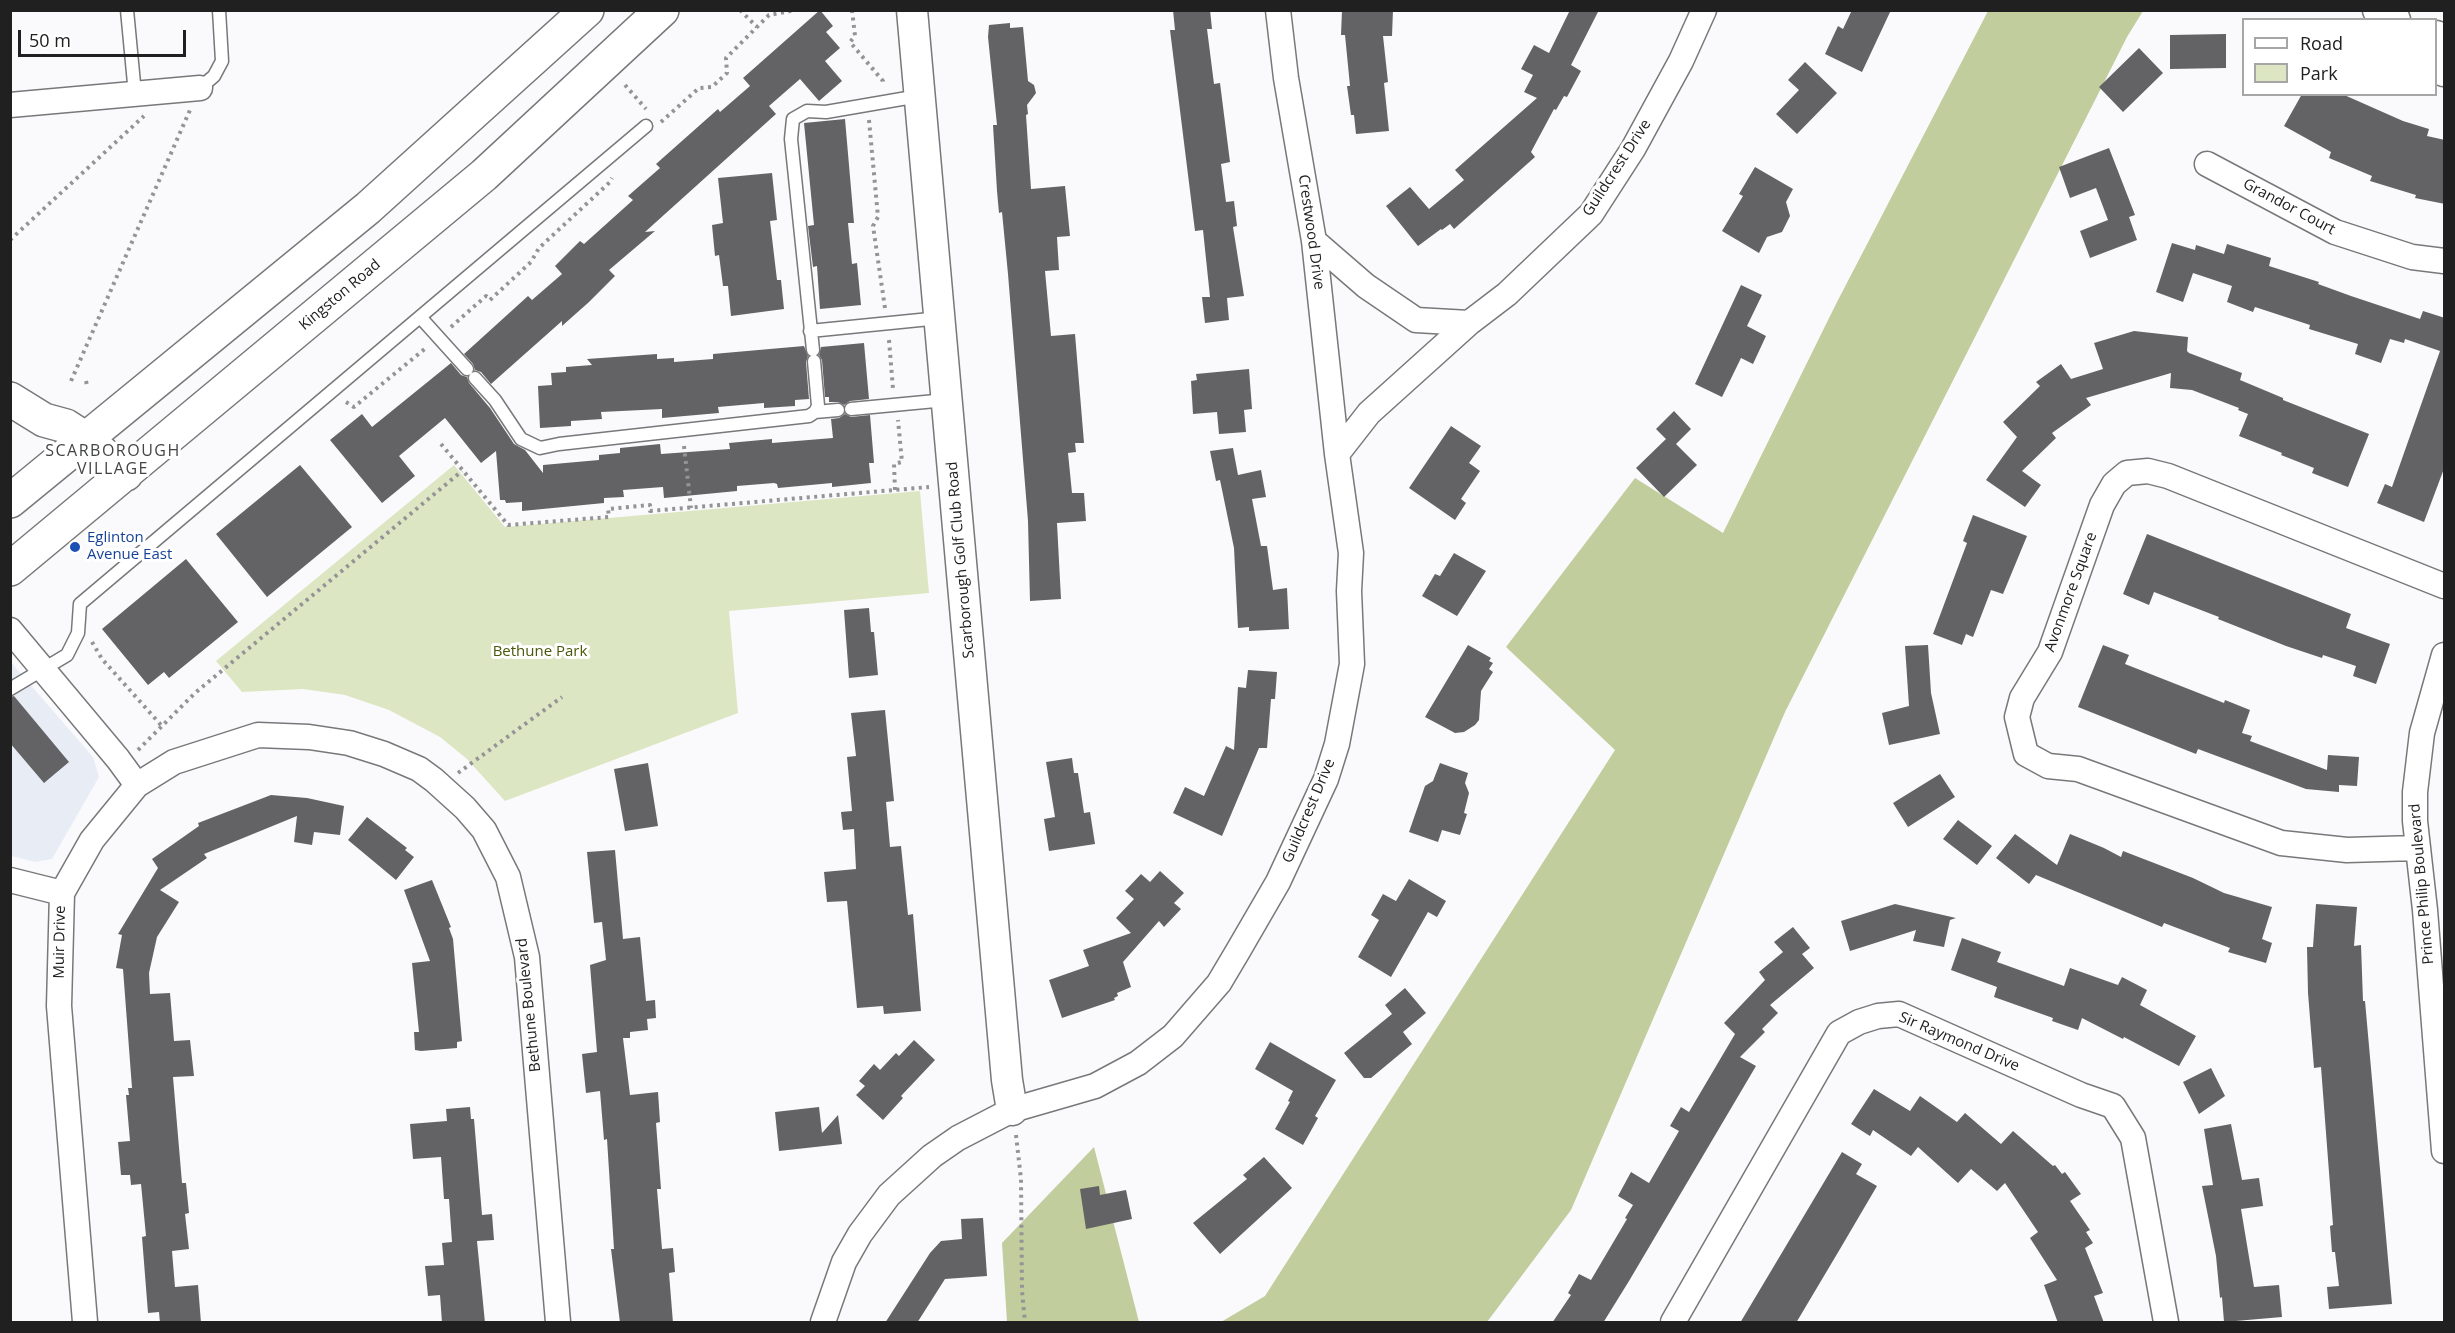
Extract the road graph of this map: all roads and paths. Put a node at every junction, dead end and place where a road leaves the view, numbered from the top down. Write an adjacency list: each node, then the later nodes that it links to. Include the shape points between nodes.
1 (128, 10): 19 (lane)
2 (219, 10): 15 (lane, via 222,62)
3 (587, 10): 40 (main road, via 368,208)
4 (662, 10): 44 (main road, Kingston Road, via 484,175)
5 (740, 10): 13 (path)
6 (796, 10): 13 (path, via 770,15)
7 (852, 10): 18 (path, via 855,36 850,42 883,81)
8 (912, 10): 16 (street, Scarborough Golf Club Road)
9 (1278, 10): 25 (street, Crestwood Drive)
10 (1704, 10): 30 (street, Guildcrest Drive, via 1639,139 1591,214 1507,294)
11 (2378, 10): 12 (street)
12 (2392, 18)
13 (757, 27): 22 (path, via 726,58 727,73 712,87 699,88)
14 (625, 85): 17 (path)
15 (200, 88): 19 (street); 34 (path)
16 (921, 95): 18 (lane); 28 (street, Scarborough Golf Club Road)
17 (635, 96)
18 (883, 102): 20 (lane)
19 (140, 104): 21 (street); 24 (path)
20 (868, 104): 29 (path, via 878,217 873,226); 31 (lane, via 826,112 807,111 793,119 791,139)
21 (10, 105)
22 (652, 125): 27 (lane)
23 (2206, 164): 26 (street, Grandor Court, via 2336,232 2412,257)
24 (10, 240)
25 (1314, 241): 30 (street, via 1366,286 1416,320); 42 (street, Crestwood Drive)
26 (2445, 261)
27 (421, 318): 32 (lane); 53 (lane, via 80,604 80,625 71,648)
28 (940, 318): 29 (lane); 36 (street, Scarborough Golf Club Road)
29 (888, 323): 31 (lane)
30 (1468, 323): 42 (street, Guildcrest Drive, via 1369,413)
31 (810, 331): 38 (lane, via 818,404)
32 (439, 337): 37 (path, via 354,407); 39 (lane, via 495,400 520,439 540,448)
33 (10, 374): 40 (main road, via 56,410)
34 (71, 381)
35 (10, 399): 40 (main road, via 44,420)
36 (947, 400): 38 (lane); 45 (street, Scarborough Golf Club Road)
37 (341, 403)
38 (815, 412): 39 (lane, via 808,416)
39 (682, 430): 47 (path)
40 (76, 433): 44 (main road); 46 (main road)
41 (441, 444): 43 (path)
42 (1337, 454): 64 (street, Guildcrest Drive, via 1351,553 1352,664 1347,701 1326,779 1278,882 1219,982 1173,1036 1138,1062 1095,1086)
43 (462, 471): 47 (path, via 508,525 609,517 608,509 650,505 650,511); 56 (path)
44 (126, 474): 48 (main road, Kingston Road)
45 (955, 485): 47 (path); 64 (street, Scarborough Golf Club Road)
46 (10, 501)
47 (691, 508)
48 (10, 569)
49 (2445, 586): 60 (street, Avonmore Square, via 2168,476 2148,471 2127,473 2114,484 2102,506 2050,652 2022,698 2017,717 2026,754 2048,766 2078,769 2281,843 2347,850)
50 (10, 630): 53 (street)
51 (91, 634): 56 (path, via 102,659)
52 (2445, 655): 60 (street, Prince Philip Boulevard, via 2422,733 2415,792)
53 (44, 671): 54 (lane); 58 (street)
54 (10, 689)
55 (561, 697): 59 (path)
56 (161, 725): 57 (path)
57 (138, 750)
58 (137, 785): 59 (street, Bethune Boulevard, via 174,762 258,735 349,743 419,769); 62 (street, Muir Drive, via 92,840)
59 (440, 786): 67 (street, Bethune Boulevard, via 484,830 508,877 517,910 527,957)
60 (2416, 848): 63 (street, Prince Philip Boulevard)
61 (10, 880): 62 (street)
62 (62, 893): 66 (street, Muir Drive, via 59,1006)
63 (2440, 1057): 65 (street, Prince Philip Boulevard)
64 (1012, 1110): 68 (street, Guildcrest Drive, via 958,1138 889,1194 844,1262); 69 (path, via 1021,1179)
65 (2445, 1151)
66 (85, 1323)
67 (558, 1323)
68 (823, 1323)
69 (1026, 1323)
70 (1673, 1323): 71 (street, Sir Raymond Drive, via 1839,1034 1869,1019 1899,1014 2113,1106 2133,1138)
71 (2166, 1323)

